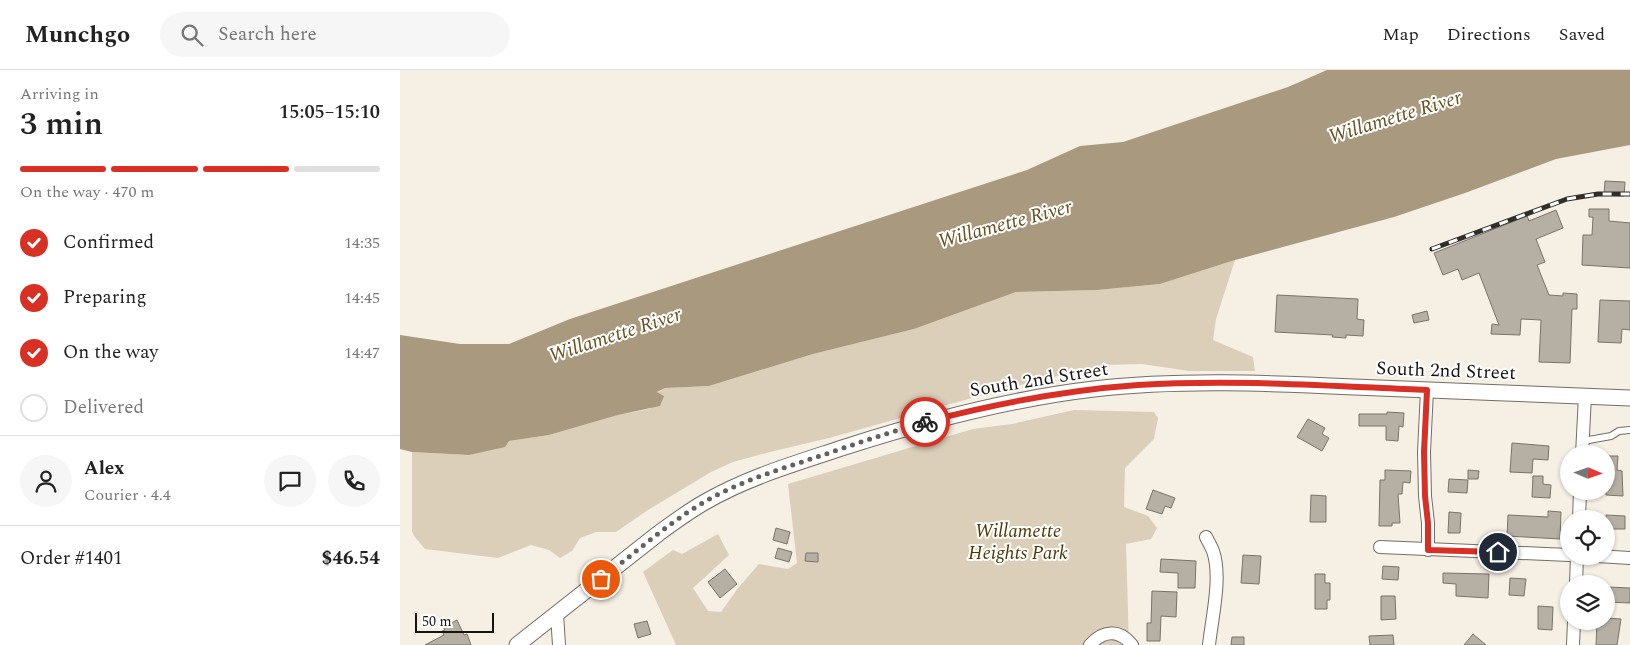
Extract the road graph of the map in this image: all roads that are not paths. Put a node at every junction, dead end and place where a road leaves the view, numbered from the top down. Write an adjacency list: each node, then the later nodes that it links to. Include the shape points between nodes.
1 (1427, 390): 2 (street, South 2nd Street); 9 (street, via 1424,452); 13 (street, South 2nd Street, via 1193,382 1093,389 969,410 899,430 738,485 682,516)
2 (1585, 396): 3 (street, South 2nd Street); 5 (street)
3 (1630, 398)
4 (1630, 430): 6 (lane, via 1619,430)
5 (1582, 445)
6 (1589, 445)
7 (1206, 537): 19 (street, via 1216,566)
8 (1380, 547): 9 (street)
9 (1428, 550): 10 (street)
10 (1560, 555)
11 (1615, 557): 12 (street)
12 (1630, 558)
13 (557, 614): 15 (street, South 2nd Street); 16 (street)
14 (1574, 630): 20 (street)
15 (517, 645)
16 (559, 645)
17 (1090, 645): 18 (street, via 1100,636 1112,633 1125,636)
18 (1132, 645)
19 (1208, 645)
20 (1574, 645)

